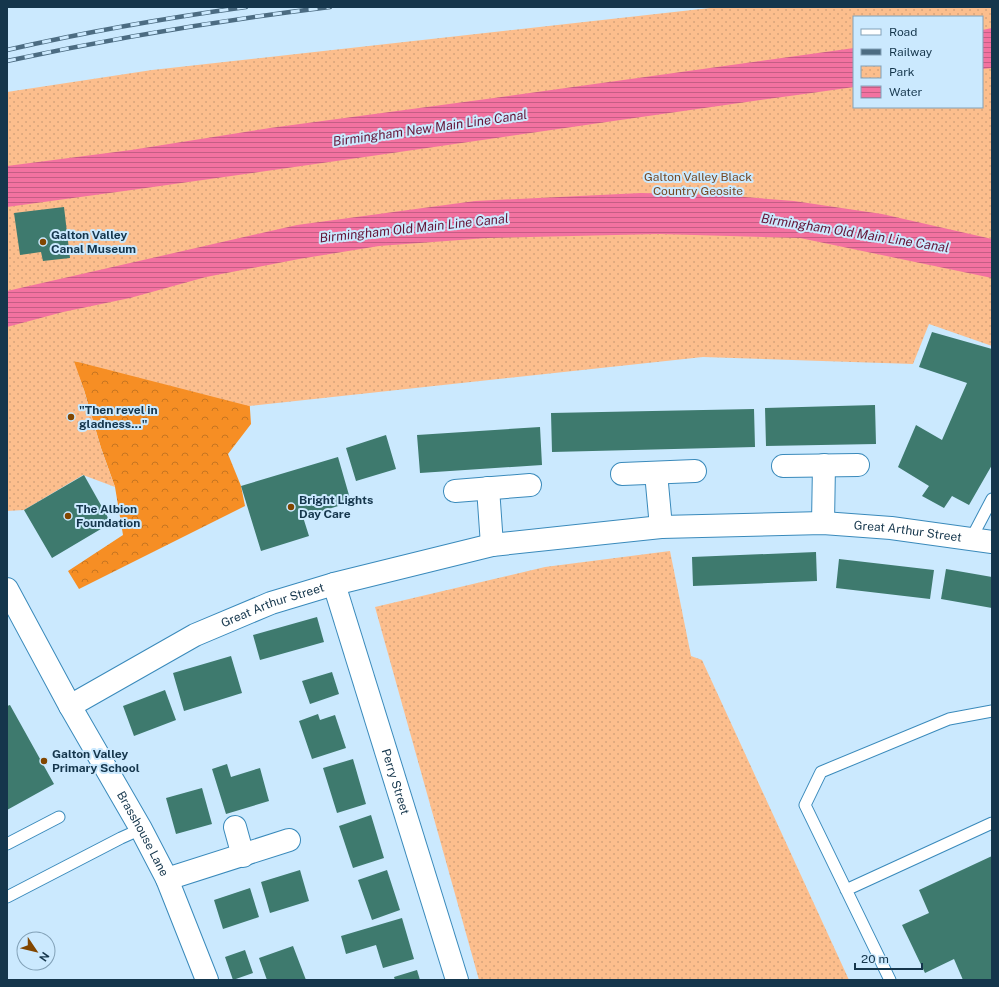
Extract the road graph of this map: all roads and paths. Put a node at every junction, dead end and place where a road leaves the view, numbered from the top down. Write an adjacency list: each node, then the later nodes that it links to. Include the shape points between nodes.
1 (824, 465): 2 (street); 3 (street); 11 (street)
2 (858, 465)
3 (783, 466)
4 (694, 471): 5 (street)
5 (656, 473): 6 (street); 12 (street)
6 (622, 474)
7 (530, 486): 8 (street)
8 (488, 488): 9 (street); 15 (street)
9 (455, 491)
10 (992, 498): 13 (lane)
11 (823, 522): 12 (street, Great Arthur Street); 13 (street, Great Arthur Street)
12 (661, 527): 15 (street, Great Arthur Street)
13 (971, 539): 14 (street, Great Arthur Street)
14 (992, 542)
15 (492, 545): 16 (street, Great Arthur Street)
16 (334, 584): 18 (street, Great Arthur Street, via 271,603 195,635); 31 (street, Perry Street)
17 (7, 589): 18 (street, Brasshouse Lane)
18 (70, 706): 23 (street, Brasshouse Lane)
19 (992, 711): 28 (lane, via 949,719 821,772 805,805)
20 (59, 817): 25 (lane)
21 (992, 824): 28 (lane)
22 (235, 827): 26 (street)
23 (141, 829): 27 (street, Brasshouse Lane); 29 (lane)
24 (289, 840): 26 (street)
25 (7, 844)
26 (243, 856): 27 (street)
27 (167, 879): 30 (street, Brasshouse Lane)
28 (846, 890): 32 (lane)
29 (7, 897)
30 (207, 980)
31 (457, 980)
32 (890, 980)

